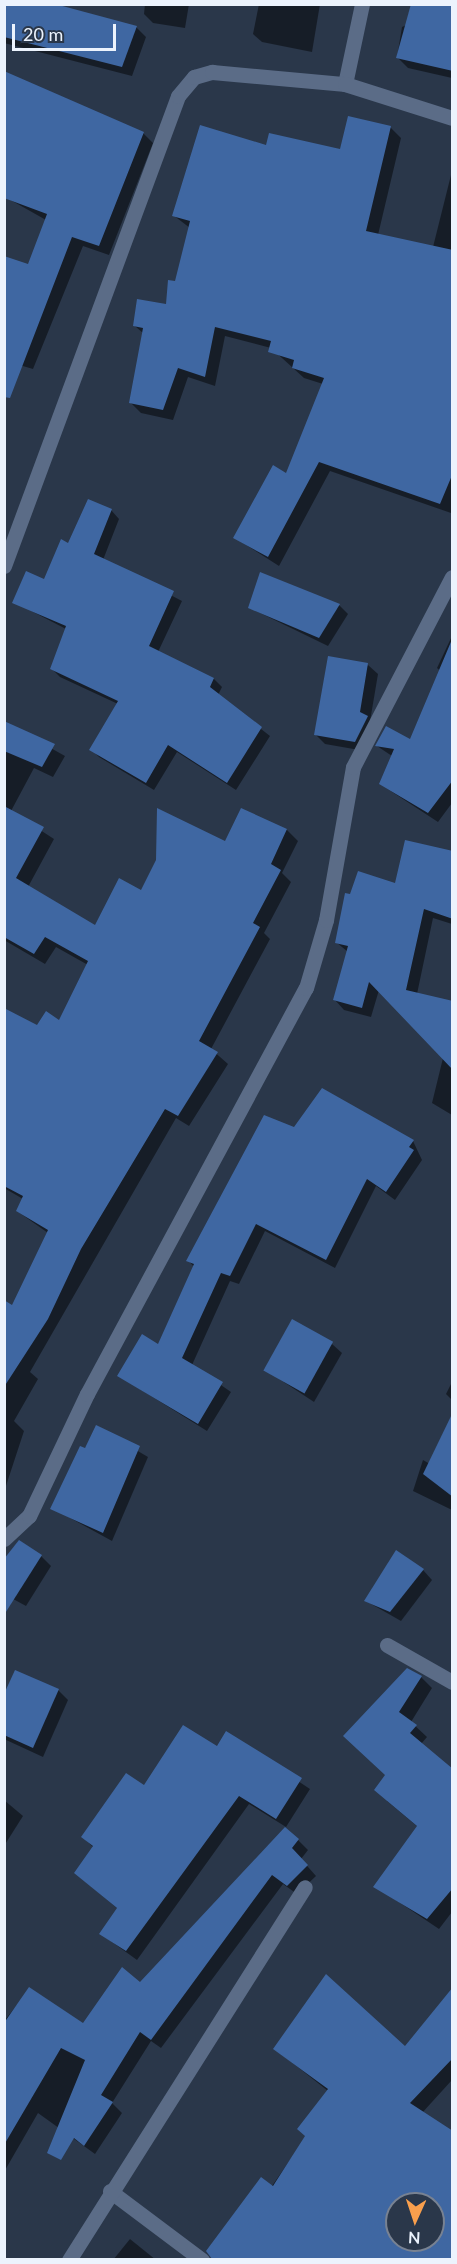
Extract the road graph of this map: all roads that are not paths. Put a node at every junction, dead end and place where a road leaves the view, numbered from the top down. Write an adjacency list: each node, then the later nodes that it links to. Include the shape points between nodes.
1 (362, 4): 2 (street)
2 (345, 84): 3 (street); 4 (street, via 212,72 194,77 178,96)
3 (453, 118)
4 (4, 566)
5 (453, 577): 6 (street, via 353,767 326,920 306,988 114,1342 29,1516)
6 (4, 1539)
7 (387, 1645): 8 (street)
8 (453, 1682)
9 (305, 1887): 10 (street)
10 (110, 2191): 11 (street); 12 (street)
11 (69, 2259)
12 (202, 2259)

